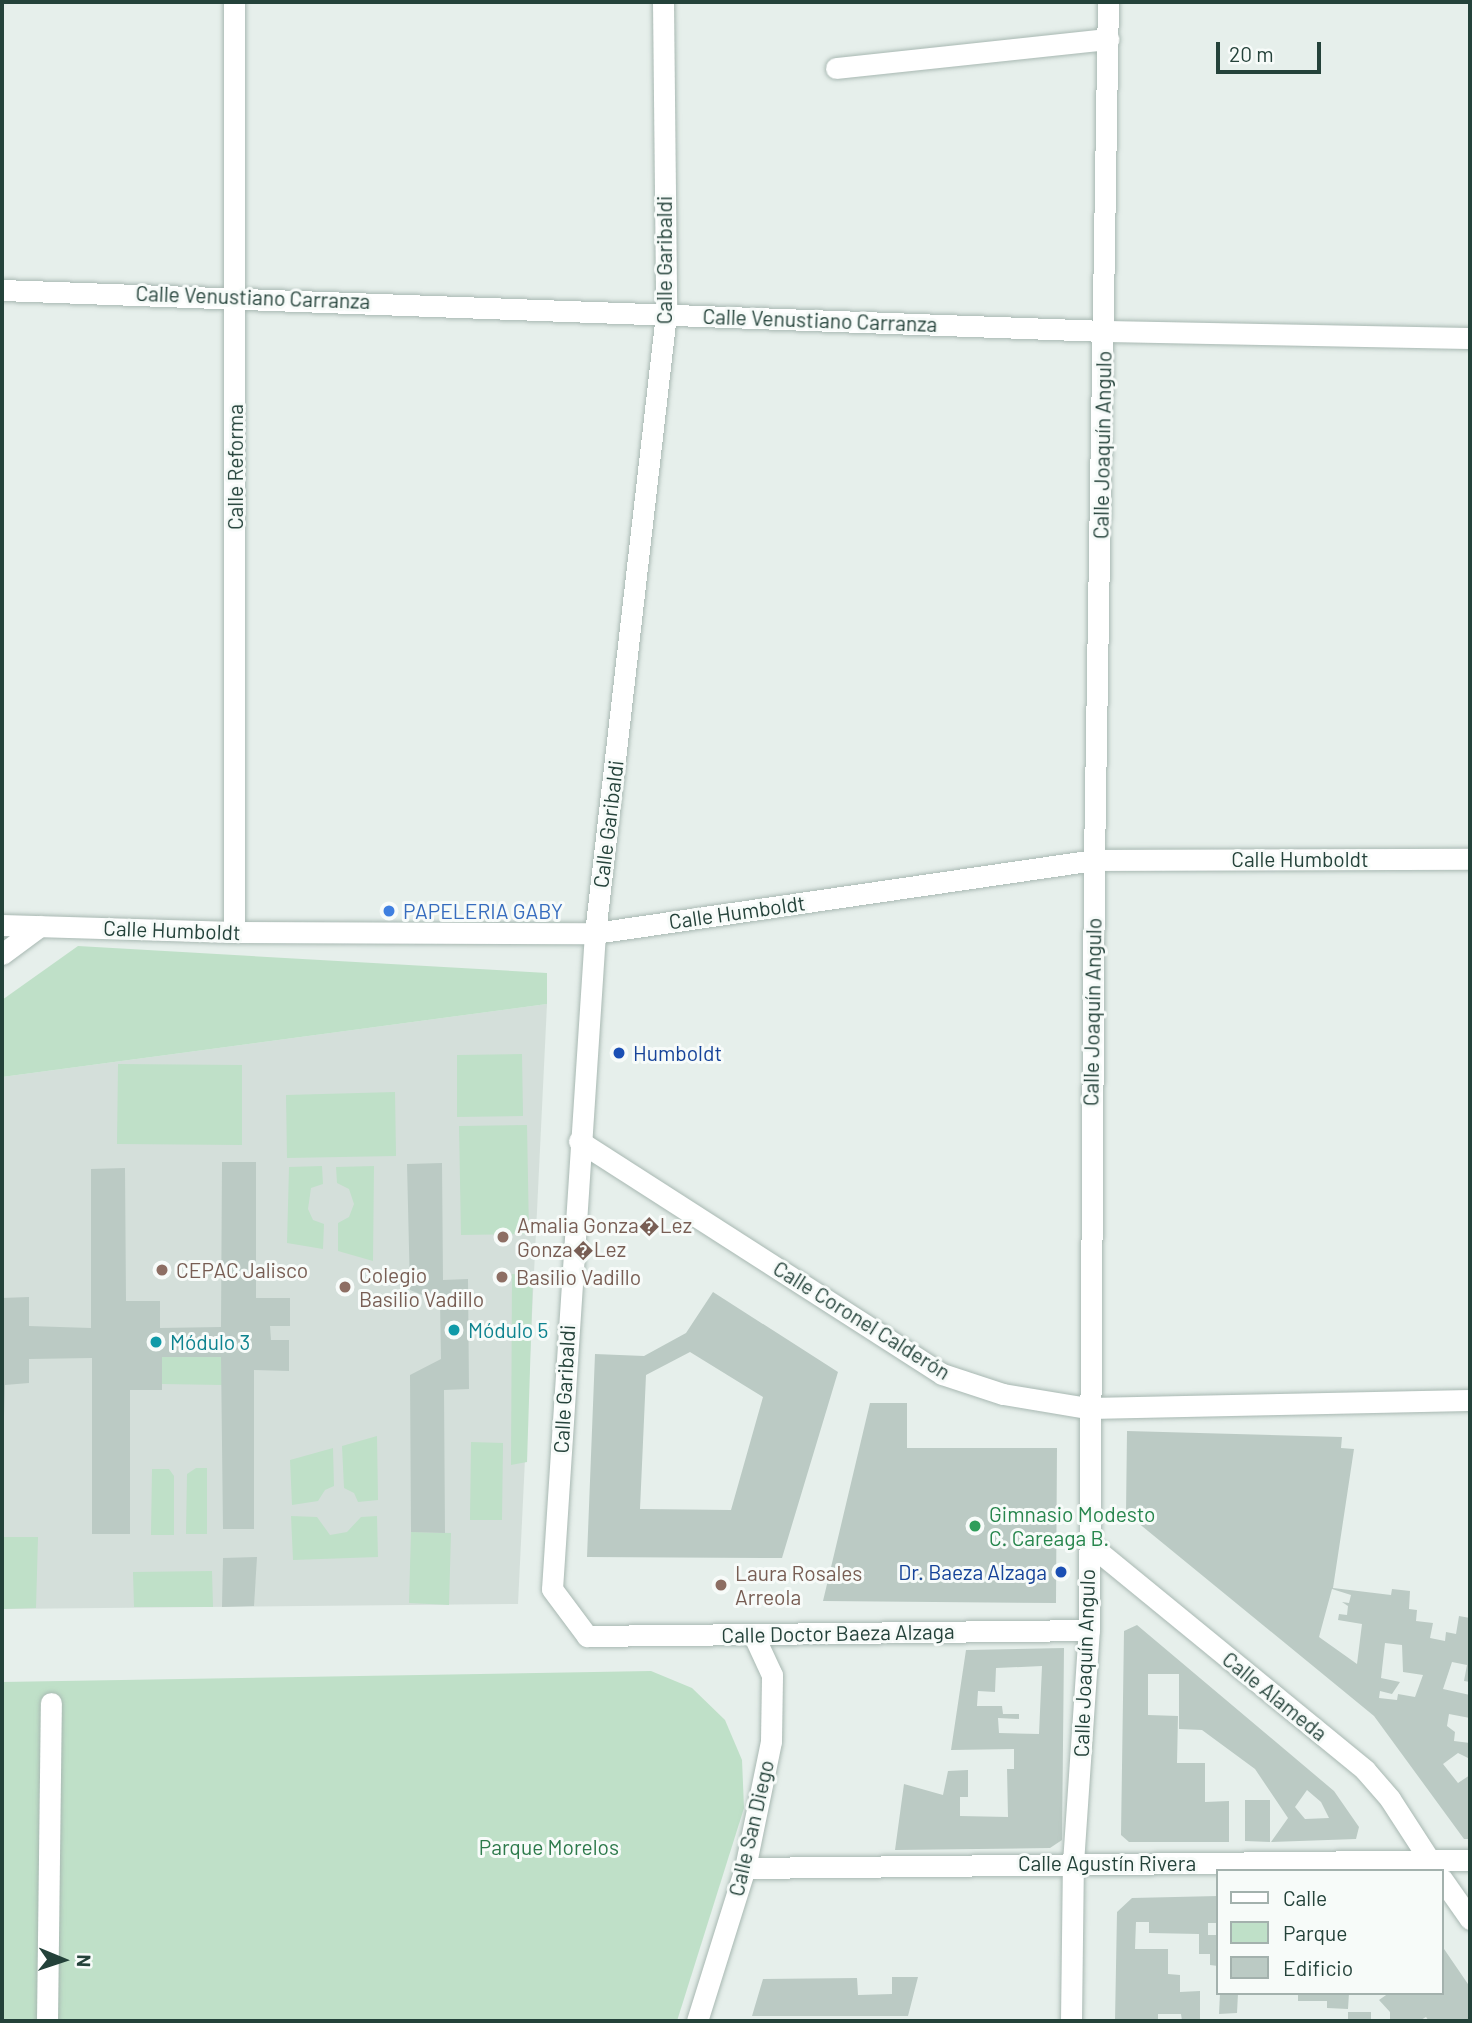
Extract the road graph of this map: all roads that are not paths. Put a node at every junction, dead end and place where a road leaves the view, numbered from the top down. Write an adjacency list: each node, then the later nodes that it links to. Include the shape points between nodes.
1 (234, 2): 7 (street, Calle Reforma)
2 (663, 2): 8 (street, Calle Garibaldi)
3 (1108, 2): 4 (street, Calle Joaquín Angulo)
4 (1108, 39): 5 (street); 9 (street, Calle Joaquín Angulo)
5 (836, 68)
6 (2, 290): 7 (street, Calle Venustiano Carranza)
7 (235, 295): 8 (street, Calle Venustiano Carranza); 15 (street, Calle Reforma)
8 (666, 314): 9 (street, Calle Venustiano Carranza); 16 (street, Calle Garibaldi)
9 (1104, 331): 10 (street, Calle Venustiano Carranza); 12 (street, Calle Joaquín Angulo)
10 (1470, 338)
11 (1470, 859): 12 (street, Calle Humboldt)
12 (1094, 860): 16 (street, Calle Humboldt); 20 (street, Calle Joaquín Angulo)
13 (2, 925): 14 (street, Calle Humboldt)
14 (40, 926): 15 (street, Calle Humboldt); 17 (street)
15 (234, 932): 16 (street, Calle Humboldt)
16 (595, 933): 18 (street, Calle Garibaldi)
17 (2, 954)
18 (579, 1141): 20 (street, Calle Coronel Calderón, via 942,1374 1003,1394); 24 (street, Calle Garibaldi, via 552,1588)
19 (1470, 1401): 20 (street, Calle Coronel Calderón)
20 (1088, 1408): 21 (street, Calle Joaquín Angulo)
21 (1088, 1543): 22 (street, Calle Joaquín Angulo); 28 (street, Calle Alameda, via 1365,1770 1390,1799)
22 (1089, 1630): 23 (street, Calle Doctor Baeza Alzaga); 27 (street, Calle Joaquín Angulo)
23 (753, 1634): 24 (street, Calle Doctor Baeza Alzaga); 29 (street, Calle San Diego, via 772,1675 771,1741)
24 (587, 1636)
25 (51, 1703): 32 (street)
26 (1470, 1860): 28 (street, Calle Agustín Rivera)
27 (1073, 1863): 28 (street, Calle Agustín Rivera); 29 (street, Calle Agustín Rivera); 34 (street, Calle Joaquín Angulo)
28 (1433, 1866)
29 (745, 1868): 33 (street, Calle San Diego)
30 (1444, 1882): 31 (street)
31 (1470, 1919)
32 (47, 2021)
33 (697, 2021)
34 (1070, 2021)

